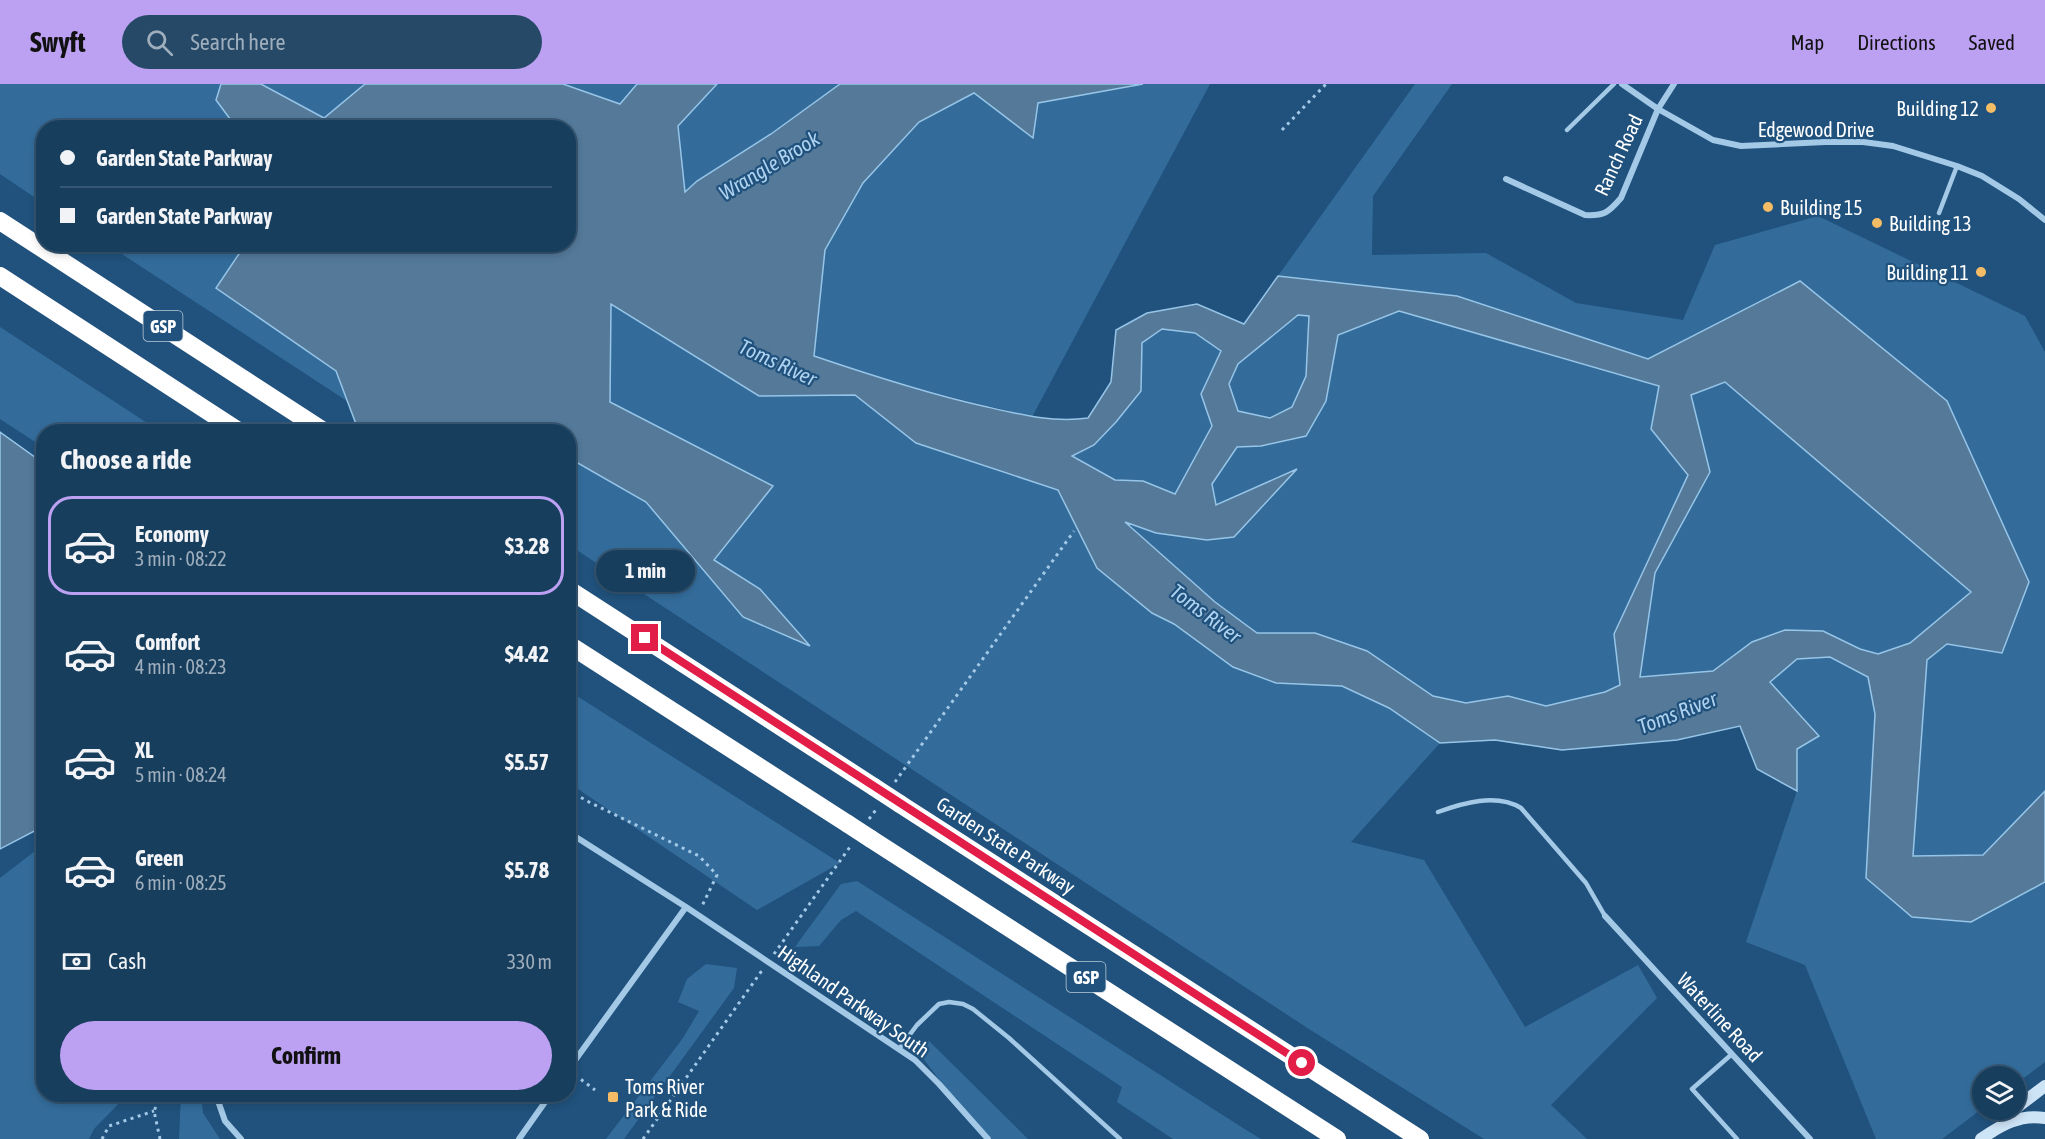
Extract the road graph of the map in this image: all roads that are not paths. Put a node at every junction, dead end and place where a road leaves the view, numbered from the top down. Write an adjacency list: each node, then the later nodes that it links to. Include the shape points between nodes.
1 (1614, 84): 5 (lane)
2 (1622, 84): 4 (street, Edgewood Drive)
3 (1674, 84): 4 (street)
4 (1658, 109): 6 (street, Edgewood Drive, via 1713,140 1741,146 1863,142 1893,146); 7 (street, Ranch Road, via 1621,198 1599,216 1585,215)
5 (1567, 130)
6 (1957, 166): 8 (lane); 9 (street, Edgewood Drive, via 1982,176)
7 (1506, 179)
8 (1939, 213)
9 (2045, 220)
10 (0, 221): 11 (highway, GSP)
11 (36, 244)
12 (48, 252): 15 (highway, GSP)
13 (0, 276): 14 (highway, GSP)
14 (228, 424)
15 (313, 424)
16 (576, 594): 38 (highway, Garden State Parkway / GSP, bridge)
17 (576, 649): 29 (highway, GSP, bridge)
18 (1438, 812): 21 (lane, via 1464,803 1513,803 1586,883)
19 (576, 837): 20 (street, Highland Parkway South)
20 (686, 907): 22 (street, Highland Parkway South); 24 (street)
21 (1605, 916): 23 (street, Waterline Road)
22 (899, 1049): 34 (street, Highland Parkway South, via 939,1084); 35 (lane, via 939,1004 963,1004 1047,1072)
23 (1732, 1054): 39 (lane, via 1692,1089); 40 (street, Waterline Road)
24 (576, 1059)
25 (2045, 1086): 26 (main road)
26 (2026, 1101)
27 (218, 1102): 32 (street, via 225,1121)
28 (545, 1102): 33 (street)
29 (1300, 1116): 36 (highway); 37 (highway, GSP)
30 (2045, 1118): 41 (main road, via 2012,1121)
31 (2002, 1120): 41 (main road)
32 (241, 1139)
33 (519, 1139)
34 (988, 1139)
35 (1120, 1139)
36 (1318, 1139)
37 (1337, 1139)
38 (1420, 1139)
39 (1737, 1139)
40 (1810, 1139)
41 (1980, 1139)

